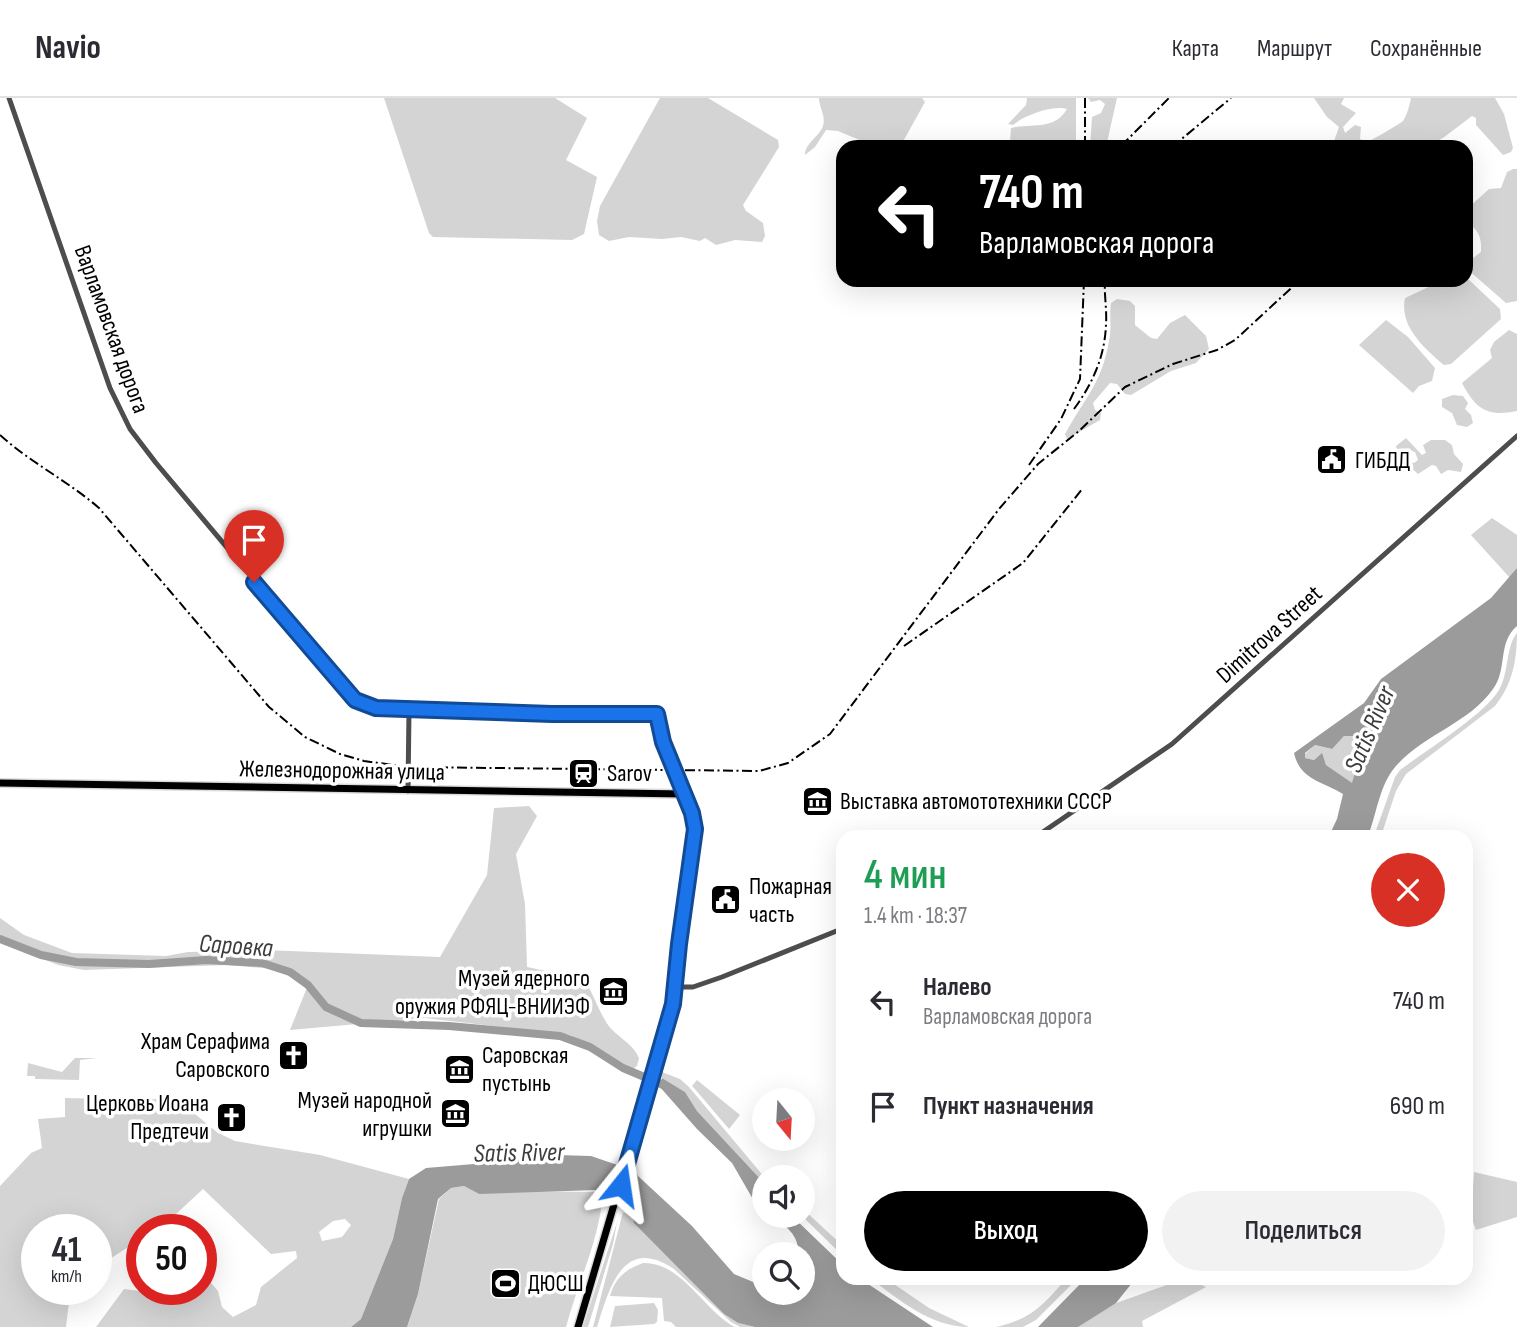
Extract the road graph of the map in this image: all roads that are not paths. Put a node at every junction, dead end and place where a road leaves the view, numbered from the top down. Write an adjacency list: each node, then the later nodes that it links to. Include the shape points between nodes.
1 (9, 98): 3 (street, Варламовская дорога, via 110,387 130,429 355,700 376,708)
2 (1517, 436): 7 (street, via 1172,744)
3 (409, 711): 5 (street); 6 (street, Варламовская дорога, via 657,714)
4 (0, 783): 5 (main road, Железнодорожная улица)
5 (408, 791): 6 (main road, Железнодорожная улица)
6 (684, 794): 9 (main road, via 695,829)
7 (1046, 830)
8 (836, 931): 9 (street, via 722,977 693,987)
9 (676, 987): 10 (main road)
10 (578, 1327)

